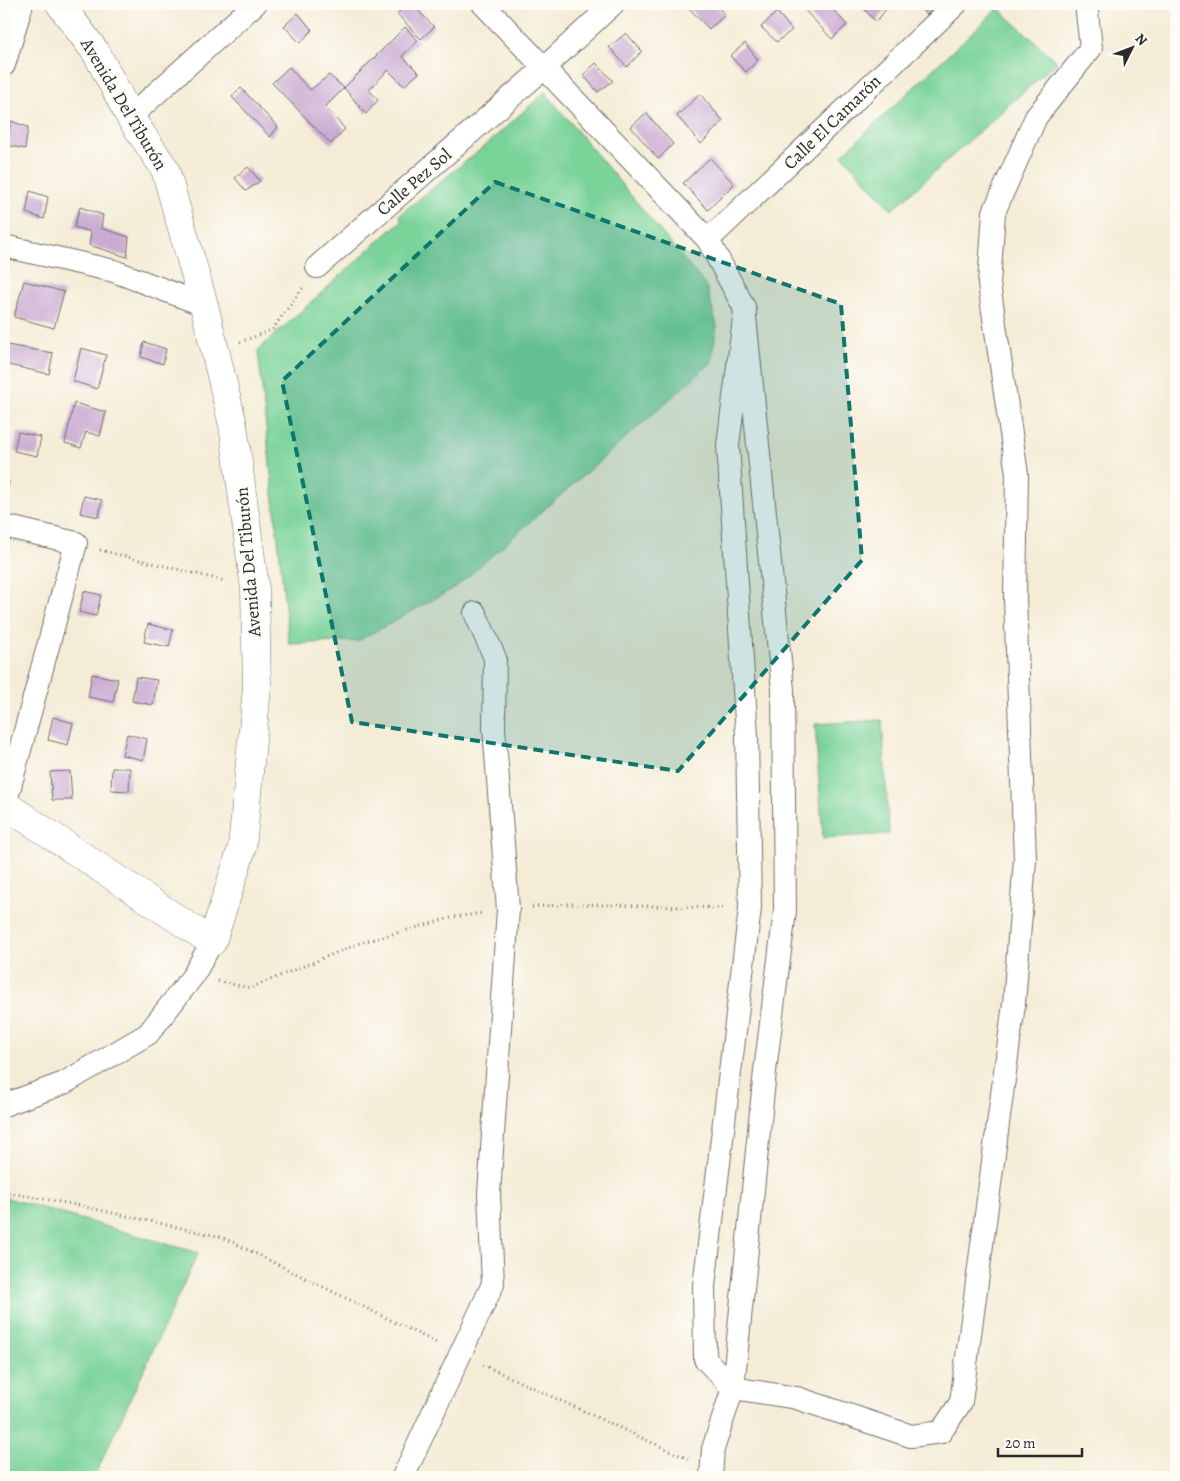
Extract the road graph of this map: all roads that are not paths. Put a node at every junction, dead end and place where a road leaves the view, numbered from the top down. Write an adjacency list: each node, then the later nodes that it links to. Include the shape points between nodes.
1 (22, 4): 8 (street)
2 (60, 4): 10 (street, Avenida Del Tiburón, via 97,54)
3 (255, 4): 10 (street)
4 (483, 4): 9 (street)
5 (613, 4): 9 (street, Calle Pez Sol)
6 (956, 4): 11 (street, Calle El Camarón)
7 (1086, 4): 21 (street, via 1091,48 1036,117 994,212 988,284 1017,474 1015,598 1025,859 1014,1004 961,1402 941,1432 911,1436 797,1398)
8 (4, 65)
9 (544, 68): 11 (street); 13 (street, Calle Pez Sol)
10 (130, 117): 14 (street, Avenida Del Tiburón, via 165,169)
11 (708, 240): 15 (street)
12 (4, 246): 14 (street, via 114,271)
13 (317, 267)
14 (204, 305): 19 (street, Avenida Del Tiburón, via 233,425 254,589 257,687 242,848)
15 (745, 311): 21 (street, via 783,690 786,911 765,1071); 21 (street, via 728,445 747,736 750,908 704,1286 705,1359)
16 (4, 526): 18 (street, via 76,543)
17 (475, 613): 23 (street, via 495,658 494,728 508,909 489,1194 493,1284)
18 (4, 805): 19 (street)
19 (212, 942): 20 (street, Avenida Del Tiburón, via 193,976 148,1034 64,1083)
20 (4, 1105)
21 (733, 1388): 22 (street, via 714,1449)
22 (711, 1474)
23 (403, 1477)

